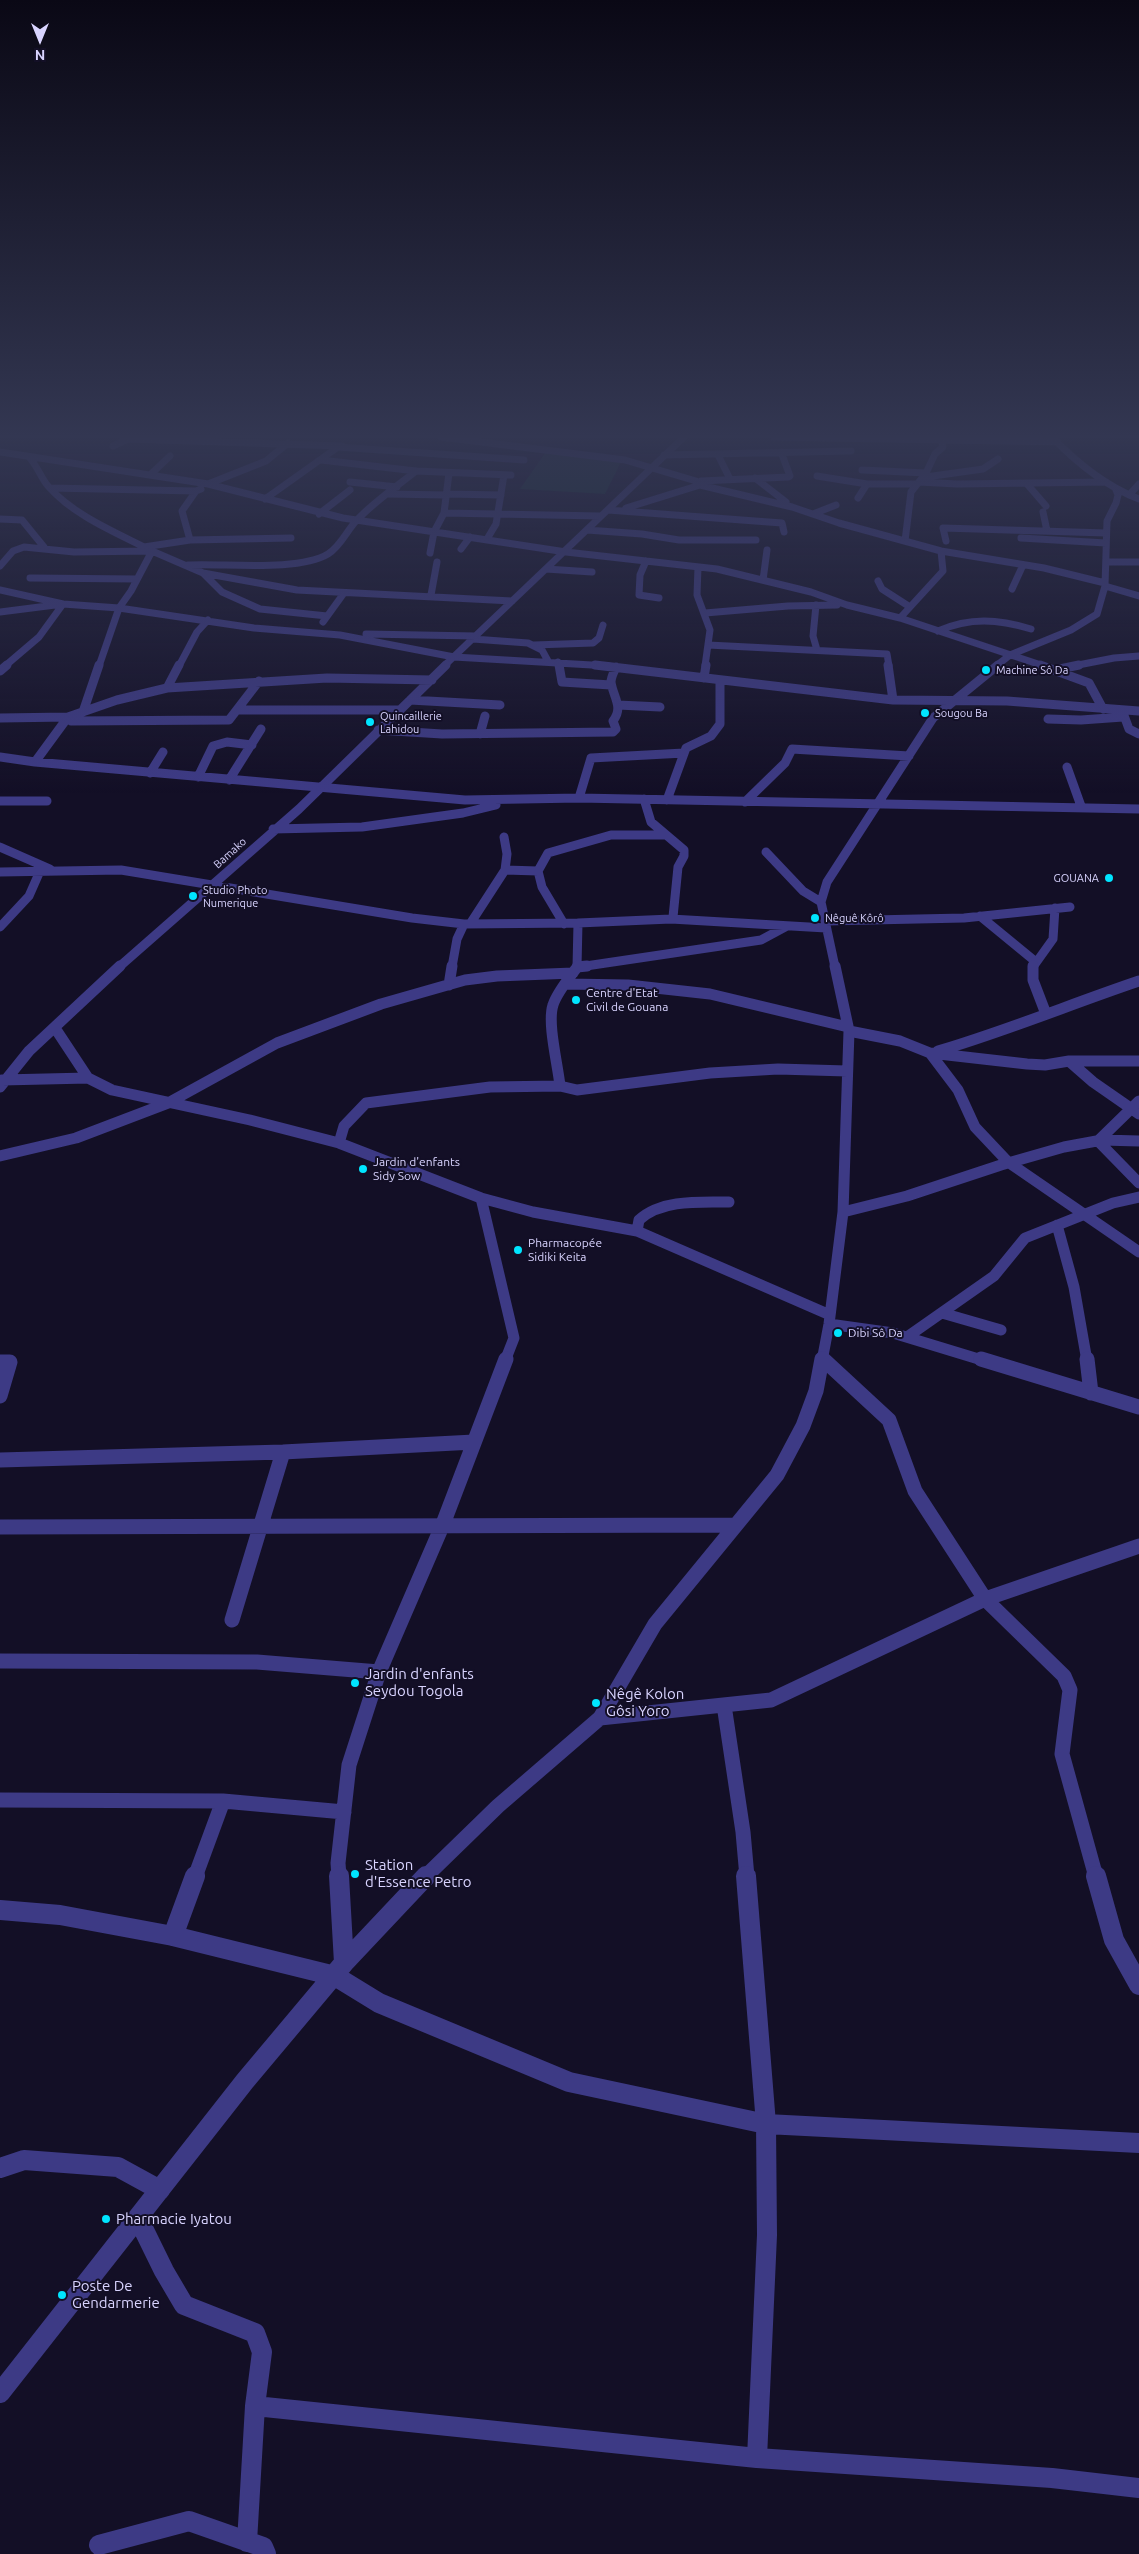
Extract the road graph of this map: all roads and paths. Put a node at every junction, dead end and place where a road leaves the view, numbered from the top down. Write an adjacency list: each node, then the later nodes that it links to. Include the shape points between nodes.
1 (10, 556): 18 (street)
2 (145, 556): 26 (street)
3 (165, 556): 16 (street)
4 (324, 556): 15 (street)
5 (559, 556): 20 (street, Bamako)
6 (607, 556): 11 (street)
7 (766, 556): 27 (street)
8 (942, 556): 41 (street, via 943,571)
9 (971, 556): 17 (street)
10 (1106, 556): 13 (street)
11 (646, 561): 19 (street); 36 (street, via 640,575 639,595)
12 (438, 562): 34 (street)
13 (1106, 562): 14 (street); 29 (street)
14 (1139, 562)
15 (294, 563): 16 (street); 30 (street, via 274,572)
16 (185, 565): 23 (street)
17 (1023, 565): 29 (street); 31 (street)
18 (0, 566)
19 (698, 567): 27 (street); 45 (street, via 697,595)
20 (546, 569): 22 (street); 37 (street, Bamako)
21 (62, 570): 25 (street)
22 (592, 572)
23 (203, 574): 30 (street); 43 (street, via 222,592)
24 (30, 578): 25 (street)
25 (58, 579): 26 (street)
26 (137, 579): 42 (street)
27 (763, 580): 40 (street, via 811,592)
28 (878, 581): 41 (street, via 882,589)
29 (1105, 584): 35 (street); 59 (street, via 1094,618)
30 (262, 585): 33 (street)
31 (1012, 589)
32 (0, 590): 38 (street)
33 (344, 593): 34 (street); 46 (street)
34 (431, 595): 37 (street)
35 (1139, 596)
36 (659, 598)
37 (512, 601): 55 (street, Bamako)
38 (63, 604): 42 (street); 44 (street); 66 (street, via 39,637)
39 (816, 605): 40 (street); 45 (street); 58 (street, via 814,636)
40 (845, 605): 47 (street)
41 (910, 607): 47 (street)
42 (119, 608): 48 (street); 82 (street)
43 (260, 609): 46 (street); 50 (street)
44 (0, 612)
45 (705, 613): 57 (street, via 710,630)
46 (327, 616): 53 (street)
47 (900, 618): 52 (street)
48 (208, 620): 50 (street); 72 (street, via 197,632)
49 (603, 625): 56 (street, via 599,638 593,643)
50 (254, 628): 53 (street)
51 (1031, 629): 52 (street, via 985,619 962,622)
52 (938, 631): 59 (street)
53 (317, 633): 54 (street)
54 (340, 635): 55 (street, via 407,633); 61 (street)
55 (475, 637): 56 (street); 61 (street, Bamako)
56 (534, 645): 62 (street, via 542,650)
57 (708, 645): 58 (street); 67 (street)
58 (817, 650): 74 (street, via 887,654)
59 (1010, 655): 65 (street); 75 (street)
60 (1139, 656): 65 (street)
61 (454, 657): 62 (street); 68 (street, Bamako)
62 (548, 661): 63 (street)
63 (558, 662): 64 (street); 71 (street, via 562,682)
64 (616, 667): 67 (street); 71 (street)
65 (1054, 670): 79 (street, via 1089,683)
66 (0, 671)
67 (704, 678): 69 (street)
68 (432, 680): 70 (street, via 327,678); 73 (street, Bamako)
69 (720, 680): 74 (street); 95 (street, via 718,692 722,710 717,730 710,737 690,744)
70 (260, 681): 72 (street); 80 (street)
71 (611, 685): 77 (street)
72 (167, 688): 82 (street)
73 (410, 700): 76 (street); 81 (street, Bamako)
74 (893, 700): 75 (street)
75 (953, 701): 79 (street, via 1007,701); 96 (street, via 933,718)
76 (500, 705)
77 (618, 706): 78 (street); 91 (street, via 613,732)
78 (660, 707)
79 (1103, 708): 84 (street)
80 (237, 710): 81 (street); 87 (street, via 225,720)
81 (399, 710): 90 (street, Bamako)
82 (83, 712): 87 (street)
83 (1139, 712): 84 (street)
84 (1123, 713): 88 (street, via 1081,720); 92 (street, via 1128,729)
85 (485, 716): 91 (street)
86 (0, 718): 87 (street)
87 (67, 719): 98 (street)
88 (1048, 719)
89 (261, 730): 93 (street)
90 (378, 730): 91 (street); 103 (street, Bamako)
91 (480, 734)
92 (1139, 734)
93 (252, 746): 101 (street, via 217,743); 102 (street)
94 (163, 752): 100 (street)
95 (684, 753): 104 (street, via 591,758); 107 (street)
96 (909, 756): 110 (street, via 792,749 785,763); 111 (street)
97 (0, 757): 98 (street)
98 (36, 762): 100 (street)
99 (1067, 767): 112 (street)
100 (150, 773): 101 (street)
101 (198, 777): 102 (street)
102 (230, 780): 103 (street)
103 (318, 788): 106 (street, via 465,800); 114 (street, Bamako, via 299,809)
104 (579, 798): 105 (street); 106 (street)
105 (644, 799): 107 (street); 115 (street, via 651,822)
106 (516, 800): 114 (street, via 463,813 362,827)
107 (668, 800): 110 (street)
108 (0, 801): 109 (street)
109 (47, 801)
110 (745, 802): 111 (street)
111 (878, 805): 112 (street); 125 (street, via 827,882)
112 (1081, 806): 113 (street)
113 (1139, 809)
114 (273, 829): 124 (street, Bamako)
115 (665, 835): 121 (street, via 611,835 548,853); 129 (street, via 684,850 678,867)
116 (504, 837): 120 (street)
117 (0, 847): 119 (street)
118 (766, 852): 125 (street, via 803,891)
119 (52, 870): 122 (street); 124 (street, via 121,870)
120 (505, 870): 121 (street); 131 (street)
121 (538, 870): 132 (street, via 542,887)
122 (40, 871): 123 (street); 135 (street, via 28,896)
123 (0, 872)
124 (212, 885): 131 (street); 142 (street, Bamako)
125 (821, 902): 133 (street)
126 (1070, 907): 127 (street)
127 (1055, 908): 128 (street); 136 (street, via 1055,932 1051,944)
128 (980, 916): 133 (street); 136 (street)
129 (673, 917): 130 (street, via 615,918); 134 (street)
130 (578, 923): 132 (street); 137 (street)
131 (467, 924): 132 (street); 140 (street, via 458,939)
132 (564, 924)
133 (826, 925): 134 (street); 143 (street)
134 (788, 926): 137 (street, via 761,940)
135 (0, 927)
136 (1036, 962): 141 (street, via 1032,968 1033,981)
137 (575, 970): 139 (street); 140 (street, via 497,976)
138 (1139, 980): 141 (street)
139 (566, 984): 143 (street, via 628,985 710,994); 150 (street, via 553,1005 551,1028)
140 (449, 985): 152 (street, via 381,1004 277,1043)
141 (1046, 1014): 144 (street, via 997,1034)
142 (55, 1028): 148 (street); 149 (street, Bamako)
143 (849, 1029): 144 (street, via 900,1041); 147 (street)
144 (930, 1053): 145 (street, via 1027,1064); 158 (street, via 958,1090 975,1127)
145 (1069, 1061): 146 (street); 153 (street)
146 (1139, 1061)
147 (847, 1071): 150 (street, via 778,1069 577,1090); 163 (street)
148 (88, 1078): 149 (street); 152 (street, via 112,1090)
149 (2, 1082)
150 (560, 1086): 156 (street, via 490,1087 366,1103 344,1126)
151 (1139, 1101): 153 (street)
152 (168, 1103): 156 (street); 157 (street, via 76,1138)
153 (1134, 1112): 154 (street)
154 (1098, 1141): 155 (street); 158 (street); 159 (street)
155 (1139, 1141)
156 (338, 1143): 161 (street)
157 (0, 1156)
158 (1008, 1162): 163 (street, via 873,1206); 164 (street)
159 (1139, 1183)
160 (1139, 1197): 164 (street)
161 (481, 1198): 166 (street, via 533,1212); 177 (street, via 514,1338)
162 (729, 1202): 166 (street, via 664,1207 639,1220)
163 (843, 1212): 169 (street)
164 (1084, 1214): 165 (street); 167 (street)
165 (1057, 1225): 168 (street, via 1025,1238 994,1276); 174 (street, via 1085,1337)
166 (637, 1231): 169 (street)
167 (1139, 1252)
168 (942, 1313): 170 (street); 171 (street)
169 (829, 1320): 171 (street); 172 (street)
170 (1001, 1330)
171 (907, 1337): 174 (street)
172 (822, 1358): 181 (street, via 816,1391 803,1426 777,1475); 185 (street, via 889,1420 915,1491)
173 (0, 1362): 175 (street, via 10,1362)
174 (1091, 1393): 176 (street)
175 (0, 1396)
176 (1139, 1408)
177 (474, 1442): 178 (street); 180 (street)
178 (283, 1452): 179 (street); 182 (street)
179 (0, 1460)
180 (443, 1524): 181 (street); 182 (street); 188 (street)
181 (736, 1525): 190 (street, via 655,1624)
182 (260, 1526): 183 (street); 186 (street)
183 (0, 1527)
184 (1139, 1546): 185 (street)
185 (986, 1599): 189 (street, via 771,1700); 197 (street, via 1064,1676 1070,1690 1062,1754 1114,1940)
186 (232, 1620)
187 (0, 1661): 188 (street, via 257,1662)
188 (379, 1672): 193 (street, via 349,1765)
189 (724, 1705): 190 (street); 198 (street, via 743,1832)
190 (600, 1718): 196 (street, via 498,1806 436,1865)
191 (0, 1800): 192 (street)
192 (223, 1802): 193 (street); 195 (street)
193 (344, 1812): 196 (street, via 338,1863)
194 (0, 1910): 195 (street, via 60,1915)
195 (173, 1936): 196 (street)
196 (340, 1969): 198 (street, via 379,2003 569,2082); 201 (street, via 245,2081)
197 (1139, 1985)
198 (766, 2124): 199 (street); 205 (street, via 767,2235)
199 (1139, 2143)
200 (0, 2168): 201 (street, via 24,2160 118,2167)
201 (160, 2190): 202 (street)
202 (138, 2218): 203 (street); 204 (street, via 184,2305 255,2333 262,2352)
203 (0, 2392)
204 (255, 2406): 205 (street); 208 (street)
205 (757, 2458): 206 (street, via 1052,2478)
206 (1139, 2488)
207 (100, 2544): 208 (street, via 189,2521)
208 (257, 2548)

